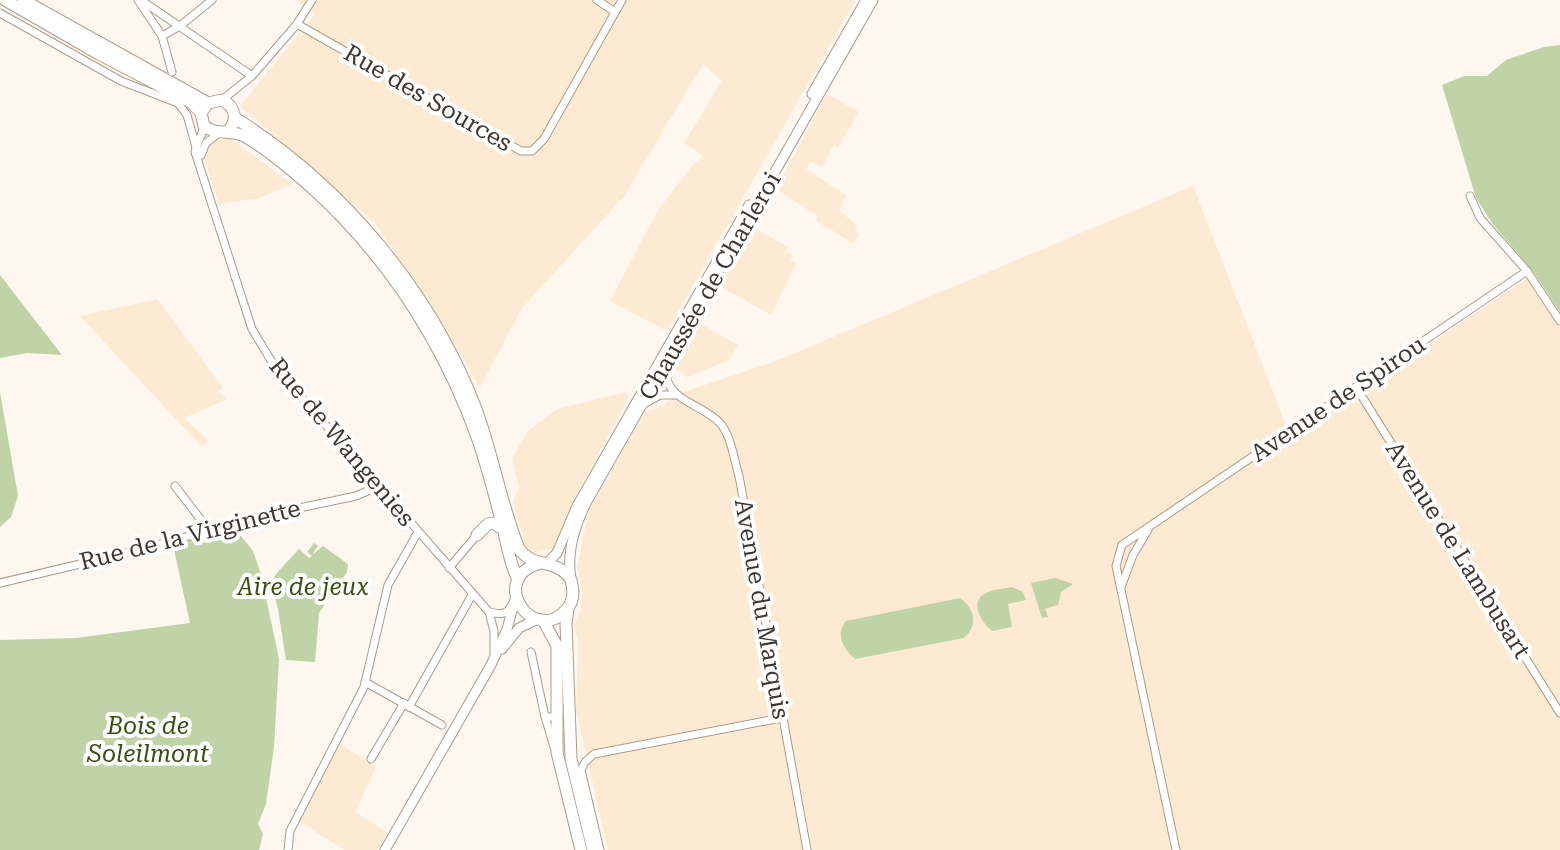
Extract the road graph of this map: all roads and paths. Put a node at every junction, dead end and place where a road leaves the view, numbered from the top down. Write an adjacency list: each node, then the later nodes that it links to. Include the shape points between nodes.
1 (5, 0): 19 (highway)
2 (23, 0): 19 (highway)
3 (139, 0): 13 (street); 14 (street)
4 (212, 0): 13 (street)
5 (312, 0): 12 (street)
6 (597, 0): 10 (street)
7 (622, 0): 10 (street, Rue des Sources)
8 (866, 0): 25 (main road, Chaussée de Charleroi)
9 (873, 0): 25 (main road, Chaussée de Charleroi)
10 (615, 12): 12 (street, Rue des Sources, via 544,139 532,151 521,151)
11 (0, 13): 23 (street, Rue de Wangenies, via 121,81 178,103)
12 (297, 24): 16 (street)
13 (180, 26): 14 (street); 16 (street)
14 (162, 36): 15 (street)
15 (172, 72)
16 (252, 76): 17 (street)
17 (241, 86): 18 (street); 20 (street)
18 (222, 100): 19 (highway); 20 (highway)
19 (204, 108): 21 (highway)
20 (234, 114): 22 (highway); 40 (highway, via 334,193 423,306 474,405 519,549 526,558)
21 (204, 126): 22 (highway); 23 (street)
22 (224, 132): 23 (street); 37 (highway, via 243,135 329,204 417,310 466,408)
23 (199, 154): 34 (street, Rue de Wangenies, via 252,329 275,367)
24 (1470, 196): 26 (street, via 1480,218)
25 (718, 266): 27 (main road, Chaussée de Charleroi)
26 (1527, 271): 28 (street); 30 (street, Avenue de Spirou)
27 (688, 318): 29 (main road, Chaussée de Charleroi); 40 (main road, Chaussée de Charleroi, via 571,517 557,553)
28 (1560, 321)
29 (666, 364): 31 (street, via 667,384); 32 (main road, Chaussée de Charleroi)
30 (1356, 387): 35 (street, Avenue de Spirou); 56 (street, Avenue de Lambusart)
31 (675, 395): 32 (street, via 660,395); 58 (street, Avenue du Marquis, via 725,430 739,476)
32 (641, 407): 43 (main road, Chaussée de Charleroi, via 578,521)
33 (175, 486): 36 (street)
34 (379, 486): 36 (street, Rue de la Virginette, via 356,496); 38 (street, Rue de Wangenies)
35 (1150, 527): 45 (street, Avenue de Spirou); 45 (street, Avenue de Spirou, via 1122,545 1116,566)
36 (208, 529): 44 (street, Rue de la Virginette)
37 (503, 529): 39 (highway, via 488,524); 42 (highway)
38 (418, 532): 41 (street, Rue de Wangenies); 54 (street, via 388,585)
39 (477, 535): 41 (street)
40 (544, 563): 42 (highway, via 527,568); 43 (highway, via 559,566)
41 (449, 568): 46 (street, Rue de Wangenies)
42 (518, 580): 47 (highway)
43 (571, 580): 48 (highway)
44 (0, 583)
45 (1121, 589): 67 (street, Avenue de Spirou)
46 (472, 595): 49 (street, Rue de Wangenies); 55 (street)
47 (516, 596): 49 (street, via 508,612); 50 (highway, via 521,608); 52 (main road)
48 (568, 608): 50 (highway); 64 (highway, via 571,759)
49 (489, 612): 52 (street)
50 (540, 620): 53 (main road, via 519,628); 57 (highway, via 557,646)
51 (531, 652): 57 (street)
52 (494, 654): 53 (main road)
53 (491, 665): 62 (main road)
54 (365, 682): 55 (street); 61 (street, via 290,831)
55 (407, 705): 59 (street); 60 (street)
56 (1560, 713)
57 (550, 717): 63 (highway)
58 (781, 718): 65 (street, via 594,754 581,770); 66 (street, Avenue du Marquis)
59 (442, 725)
60 (371, 759)
61 (288, 850)
62 (385, 850)
63 (581, 850)
64 (593, 850)
65 (600, 850)
66 (807, 850)
67 (1176, 850)

